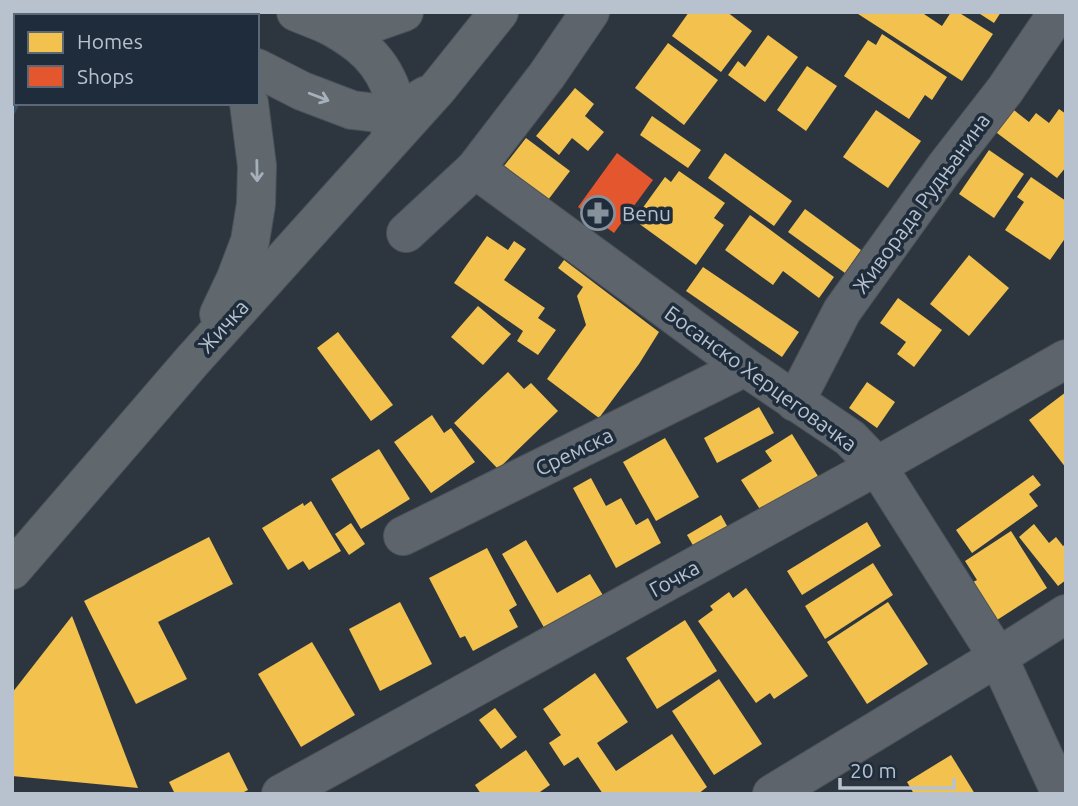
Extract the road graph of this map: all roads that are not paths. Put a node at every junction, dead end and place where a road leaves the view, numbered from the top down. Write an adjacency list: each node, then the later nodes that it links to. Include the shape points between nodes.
1 (404, 12): 5 (main road, via 364,26)
2 (499, 12): 7 (main road, Жичка)
3 (590, 12): 11 (street)
4 (1058, 12): 16 (street, Живорада Рудњанина, via 842,311)
5 (311, 18): 9 (main road, via 362,47 380,67)
6 (259, 69): 9 (main road, one-way to 9, via 352,110 386,114)
7 (438, 88): 9 (main road); 10 (main road, Жичка)
8 (249, 105): 14 (main road, one-way to 14, via 257,166 250,241)
9 (396, 110): 10 (main road, via 393,129)
10 (378, 154): 14 (main road, Жичка)
11 (475, 169): 12 (street); 15 (street, Босанско Херцеговачка)
12 (406, 233)
13 (1066, 359): 17 (street, Гочка)
14 (193, 360): 19 (main road, Жичка)
15 (745, 367): 16 (street, Босанско Херцеговачка); 18 (street, Сремска)
16 (795, 402): 17 (street, Босанско Херцеговачка, via 850,438)
17 (877, 466): 21 (street, Босанско Херцеговачка); 22 (street, Гочка)
18 (403, 536)
19 (12, 570)
20 (1066, 614): 21 (street)
21 (998, 657): 23 (street); 24 (street, Босанско Херцеговачка)
22 (281, 794)
23 (772, 794)
24 (1060, 794)

